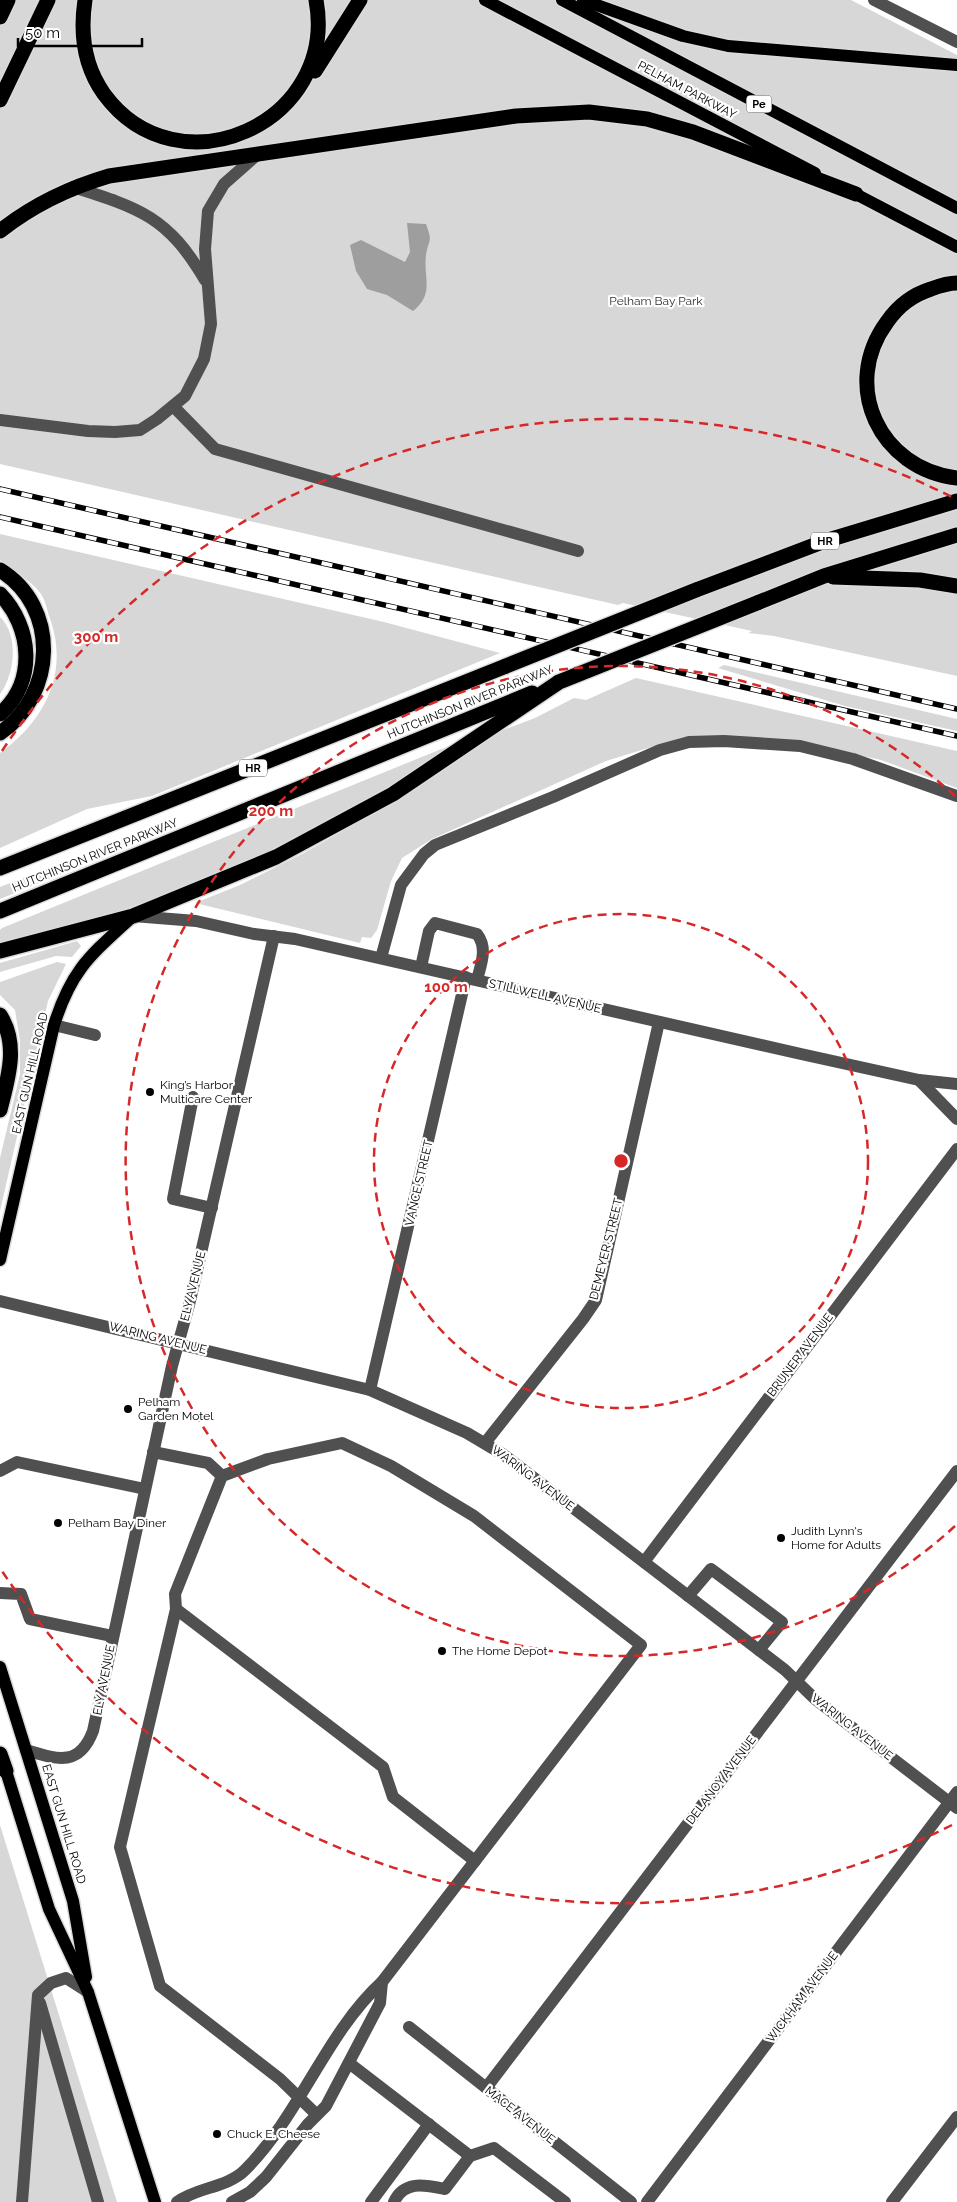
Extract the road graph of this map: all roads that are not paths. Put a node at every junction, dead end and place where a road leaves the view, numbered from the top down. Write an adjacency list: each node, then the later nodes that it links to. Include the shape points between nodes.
1 (8, 0): 10 (highway)
2 (48, 0): 14 (highway)
3 (85, 0): 13 (highway, via 84,41 94,78 118,110 142,128 173,140 222,140 254,128 280,111)
4 (316, 0): 13 (highway, via 319,28 316,50 309,72)
5 (360, 0): 13 (highway, via 314,74)
6 (485, 0): 17 (main road, PELHAM PARKWAY)
7 (562, 0): 18 (main road, PELHAM PARKWAY / Pe)
8 (583, 0): 12 (main road, via 683,36 728,46)
9 (874, 0): 11 (street)
10 (0, 17)
11 (957, 42)
12 (957, 65)
13 (291, 99)
14 (0, 100)
15 (258, 154): 16 (highway, via 109,176); 17 (highway, via 516,116 589,112 668,124); 21 (street, via 224,184 212,202 204,236)
16 (73, 188): 19 (highway, via 28,211); 21 (street, via 128,205 154,218 183,245)
17 (856, 194): 20 (main road, PELHAM PARKWAY)
18 (957, 208)
19 (0, 231)
20 (957, 247)
21 (206, 280): 23 (street, via 211,324 204,359 185,396)
22 (957, 283): 25 (highway, via 921,292 898,308 878,336 867,383 876,423 900,455 923,470)
23 (173, 406): 24 (street, via 140,430 116,432); 28 (street, via 215,449)
24 (0, 420)
25 (957, 478)
26 (957, 501): 37 (highway, HUTCHINSON RIVER PARKWAY / HR, bridge, via 825,541 696,590)
27 (957, 535): 30 (highway, HUTCHINSON RIVER PARKWAY)
28 (578, 551)
29 (0, 570): 35 (highway, via 19,586 32,604 40,623 44,650 41,674 30,703)
30 (824, 576): 31 (highway, via 920,580); 33 (highway, HUTCHINSON RIVER PARKWAY, bridge)
31 (957, 586)
32 (0, 594): 34 (highway, via 19,619 26,655 19,688)
33 (559, 682): 38 (highway, HUTCHINSON RIVER PARKWAY); 39 (highway, via 412,782 348,820 276,857)
34 (0, 714)
35 (0, 733)
36 (957, 796): 42 (street, via 853,759 800,746 688,742 660,750 435,845 400,885)
37 (0, 868)
38 (0, 910)
39 (133, 916): 40 (street, STILLWELL AVENUE, via 196,921); 41 (highway); 47 (main road, EAST GUN HILL ROAD, via 90,955 75,974)
40 (274, 936): 42 (street, STILLWELL AVENUE); 55 (street, ELY AVENUE)
41 (0, 951)
42 (381, 958): 43 (street, STILLWELL AVENUE)
43 (421, 967): 44 (street, STILLWELL AVENUE); 44 (street, VANCE STREET, via 429,931 435,923 477,934 481,939 483,957)
44 (472, 978): 46 (street, STILLWELL AVENUE); 59 (street, VANCE STREET)
45 (0, 1015): 52 (highway, via 8,1032 11,1051)
46 (659, 1022): 49 (street, STILLWELL AVENUE); 60 (street, DEMEYER STREET, via 596,1300)
47 (54, 1025): 48 (street); 56 (main road, EAST GUN HILL ROAD)
48 (95, 1035)
49 (919, 1080): 50 (street, STILLWELL AVENUE); 53 (street)
50 (957, 1084)
51 (193, 1097): 55 (street, via 173,1199)
52 (0, 1110)
53 (957, 1119)
54 (957, 1149): 66 (street, BRUNER AVENUE)
55 (212, 1208): 58 (street, ELY AVENUE)
56 (0, 1260)
57 (0, 1301): 58 (street, WARING AVENUE)
58 (178, 1343): 59 (street, WARING AVENUE); 61 (street, ELY AVENUE)
59 (370, 1390): 60 (street, WARING AVENUE)
60 (485, 1443): 66 (street, WARING AVENUE)
61 (153, 1452): 64 (street, via 208,1463); 65 (street, ELY AVENUE)
62 (0, 1471): 65 (street, via 17,1462)
63 (957, 1471): 73 (street, DELANOY AVENUE)
64 (222, 1476): 69 (street, via 175,1594); 78 (street, via 268,1459 342,1443 391,1466 474,1516 641,1645)
65 (145, 1490): 70 (street, ELY AVENUE)
66 (644, 1562): 68 (street, WARING AVENUE)
67 (0, 1593): 70 (street, via 22,1594 30,1618)
68 (688, 1596): 71 (street, WARING AVENUE); 71 (street, via 711,1569 782,1622)
69 (176, 1609): 78 (street, via 383,1767 393,1797); 85 (street, via 120,1847 160,1986 280,2078)
70 (112, 1636): 74 (street, ELY AVENUE, via 94,1730 88,1743 79,1752 63,1759)
71 (759, 1650): 73 (street, WARING AVENUE)
72 (0, 1667): 74 (main road, EAST GUN HILL ROAD)
73 (797, 1682): 77 (street, WARING AVENUE, via 814,1699); 84 (street, DELANOY AVENUE)
74 (26, 1750): 80 (main road, EAST GUN HILL ROAD, via 73,1901)
75 (0, 1754): 76 (highway)
76 (3, 1770): 80 (main road, EAST GUN HILL ROAD, via 49,1909)
77 (954, 1801): 99 (street, WICKHAM AVENUE)
78 (475, 1862): 79 (street)
79 (382, 1982): 83 (street, via 380,2003); 85 (street, via 366,1997 341,2032)
80 (88, 1992): 81 (street, via 66,1978 51,1983); 92 (main road, EAST GUN HILL ROAD)
81 (38, 1995): 90 (street); 91 (street)
82 (410, 2027): 84 (street, MACE AVENUE)
83 (349, 2063): 86 (street, via 326,2106); 88 (street)
84 (486, 2088): 98 (street, MACE AVENUE)
85 (300, 2100): 86 (street); 93 (street, via 237,2177 186,2195)
86 (316, 2114): 94 (street, via 266,2177 250,2192)
87 (957, 2117): 100 (street)
88 (429, 2124): 89 (street); 95 (street)
89 (470, 2156): 96 (street, via 445,2189 417,2184 404,2189); 97 (street, via 494,2148)
90 (22, 2202)
91 (98, 2202)
92 (155, 2202)
93 (177, 2202)
94 (232, 2202)
95 (371, 2202)
96 (394, 2202)
97 (565, 2202)
98 (631, 2202)
99 (647, 2202)
100 (892, 2202)

